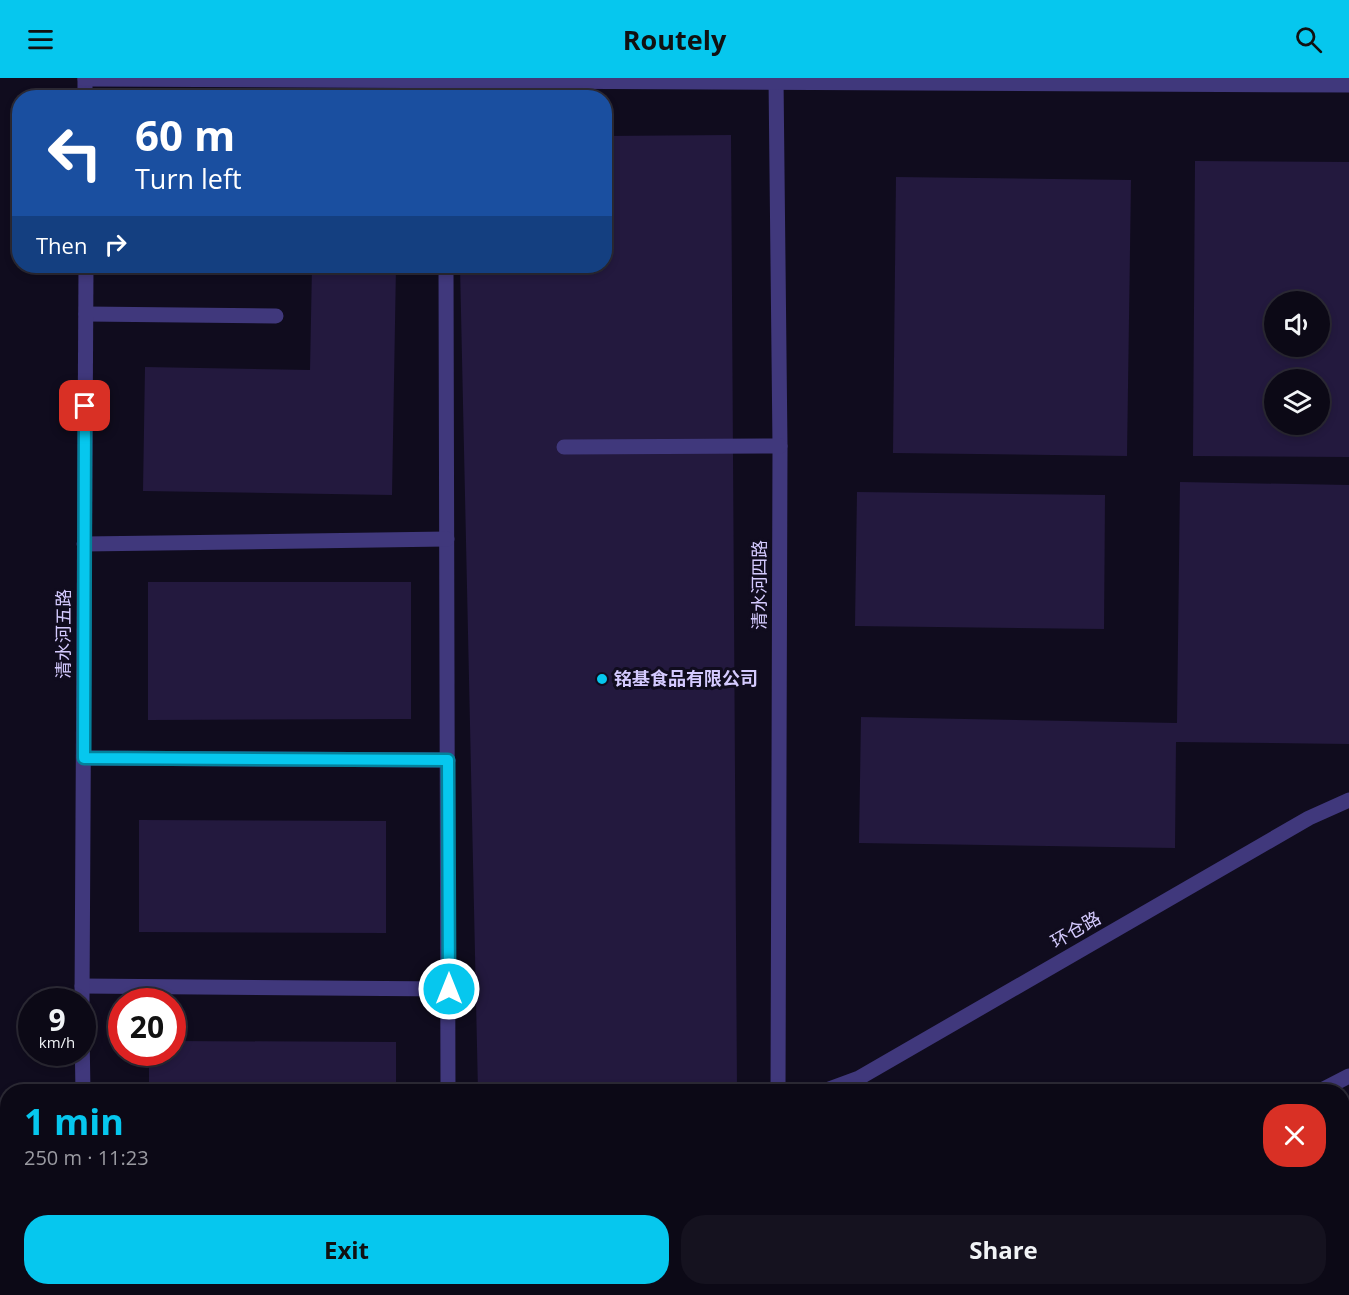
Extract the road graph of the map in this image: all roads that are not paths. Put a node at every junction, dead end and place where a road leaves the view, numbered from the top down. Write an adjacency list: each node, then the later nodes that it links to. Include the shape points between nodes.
1 (85, 78): 2 (street)
2 (446, 81): 3 (street); 5 (street)
3 (776, 81): 4 (street); 10 (street, 清水河四路)
4 (1349, 85)
5 (446, 90)
6 (86, 273): 8 (street, 清水河五路)
7 (446, 273): 12 (street)
8 (86, 314): 9 (street); 13 (street, 清水河五路)
9 (276, 316)
10 (780, 446): 11 (street); 23 (street, 清水河四路)
11 (564, 447)
12 (447, 539): 13 (street); 15 (street)
13 (84, 544): 14 (street, 清水河五路)
14 (84, 758): 15 (street); 17 (street, 清水河五路)
15 (448, 760): 18 (street)
16 (1349, 800): 24 (street, 环仓路, via 1309,818)
17 (82, 986): 18 (street)
18 (449, 989): 22 (street)
19 (83, 1066): 21 (street)
20 (1349, 1076): 25 (street)
21 (83, 1084)
22 (448, 1084)
23 (778, 1084)
24 (843, 1084)
25 (1333, 1084)

